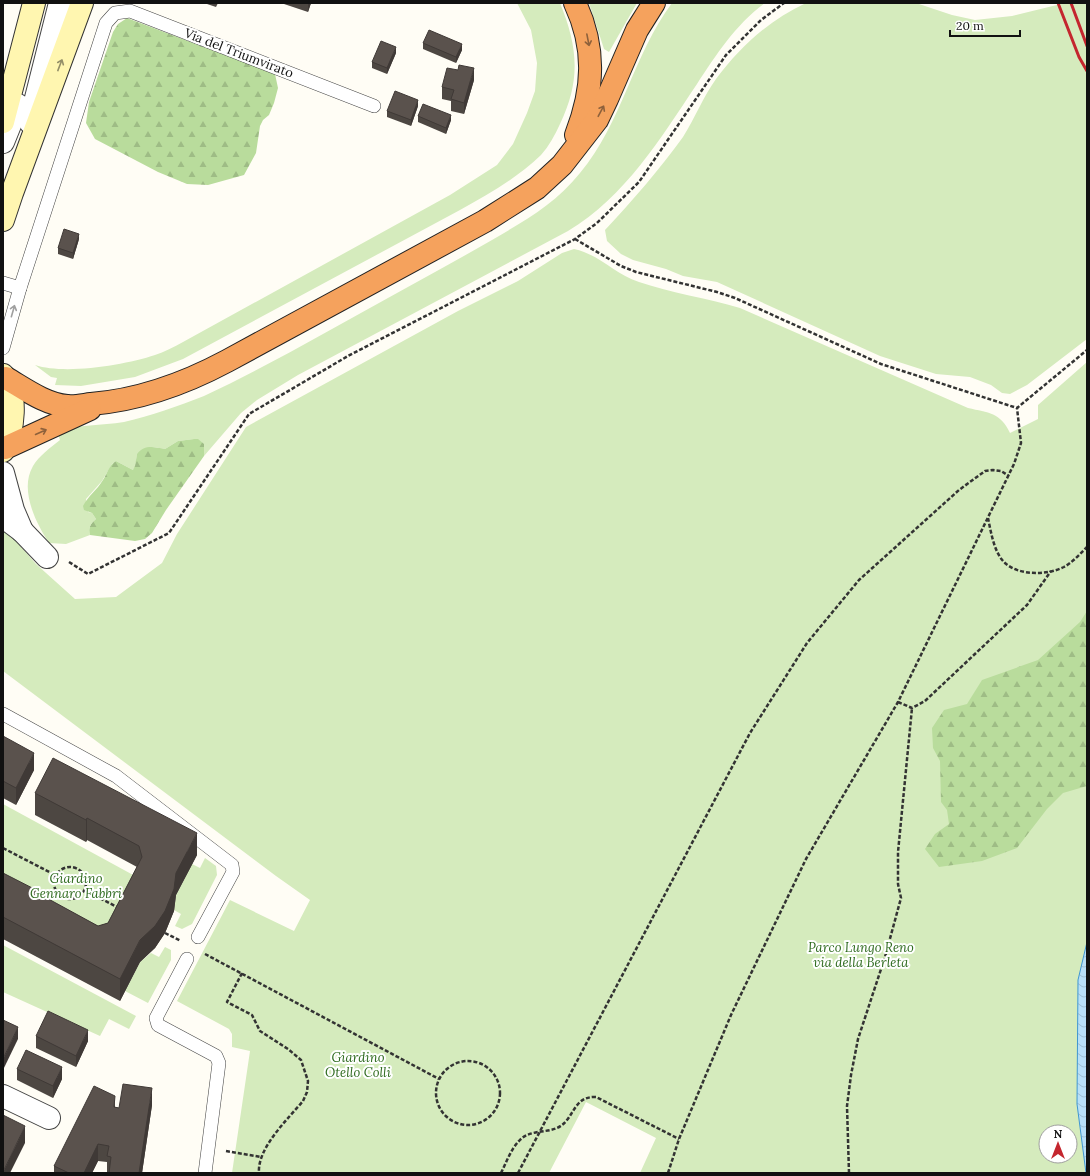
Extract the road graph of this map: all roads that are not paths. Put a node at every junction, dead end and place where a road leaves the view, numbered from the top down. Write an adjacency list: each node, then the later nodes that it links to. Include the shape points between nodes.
1 (34, 3): 9 (main road)
2 (58, 3): 10 (street); 12 (street)
3 (82, 3): 12 (main road, one-way to 3)
4 (113, 3): 7 (lane)
5 (574, 3): 11 (highway, one-way to 11, via 587,34 590,53 589,92 580,124)
6 (654, 3): 11 (highway, one-way to 6, via 597,120 637,30)
7 (106, 24): 8 (lane, Via del Triumvirato, via 115,13 130,11); 15 (lane)
8 (374, 106)
9 (3, 122)
10 (3, 142)
11 (562, 165): 18 (highway, via 537,188 505,209 228,361 157,392)
12 (12, 193): 13 (main road)
13 (3, 220)
14 (3, 283): 15 (lane)
15 (20, 288): 16 (lane, one-way to 15)
16 (3, 348)
17 (4, 377): 18 (highway, via 46,401 67,406); 19 (main road, via 10,391 12,420)
18 (100, 404): 19 (highway, one-way to 18)
19 (4, 450)
20 (3, 473): 22 (street, via 13,510)
21 (3, 517): 22 (street)
22 (22, 530): 23 (street)
23 (47, 557)
24 (3, 714): 25 (lane, via 116,776 232,865 233,872)
25 (198, 937)
26 (187, 959): 29 (lane, via 156,1018 158,1025 216,1056 219,1063)
27 (3, 1096): 28 (street)
28 (49, 1118)
29 (205, 1173)

